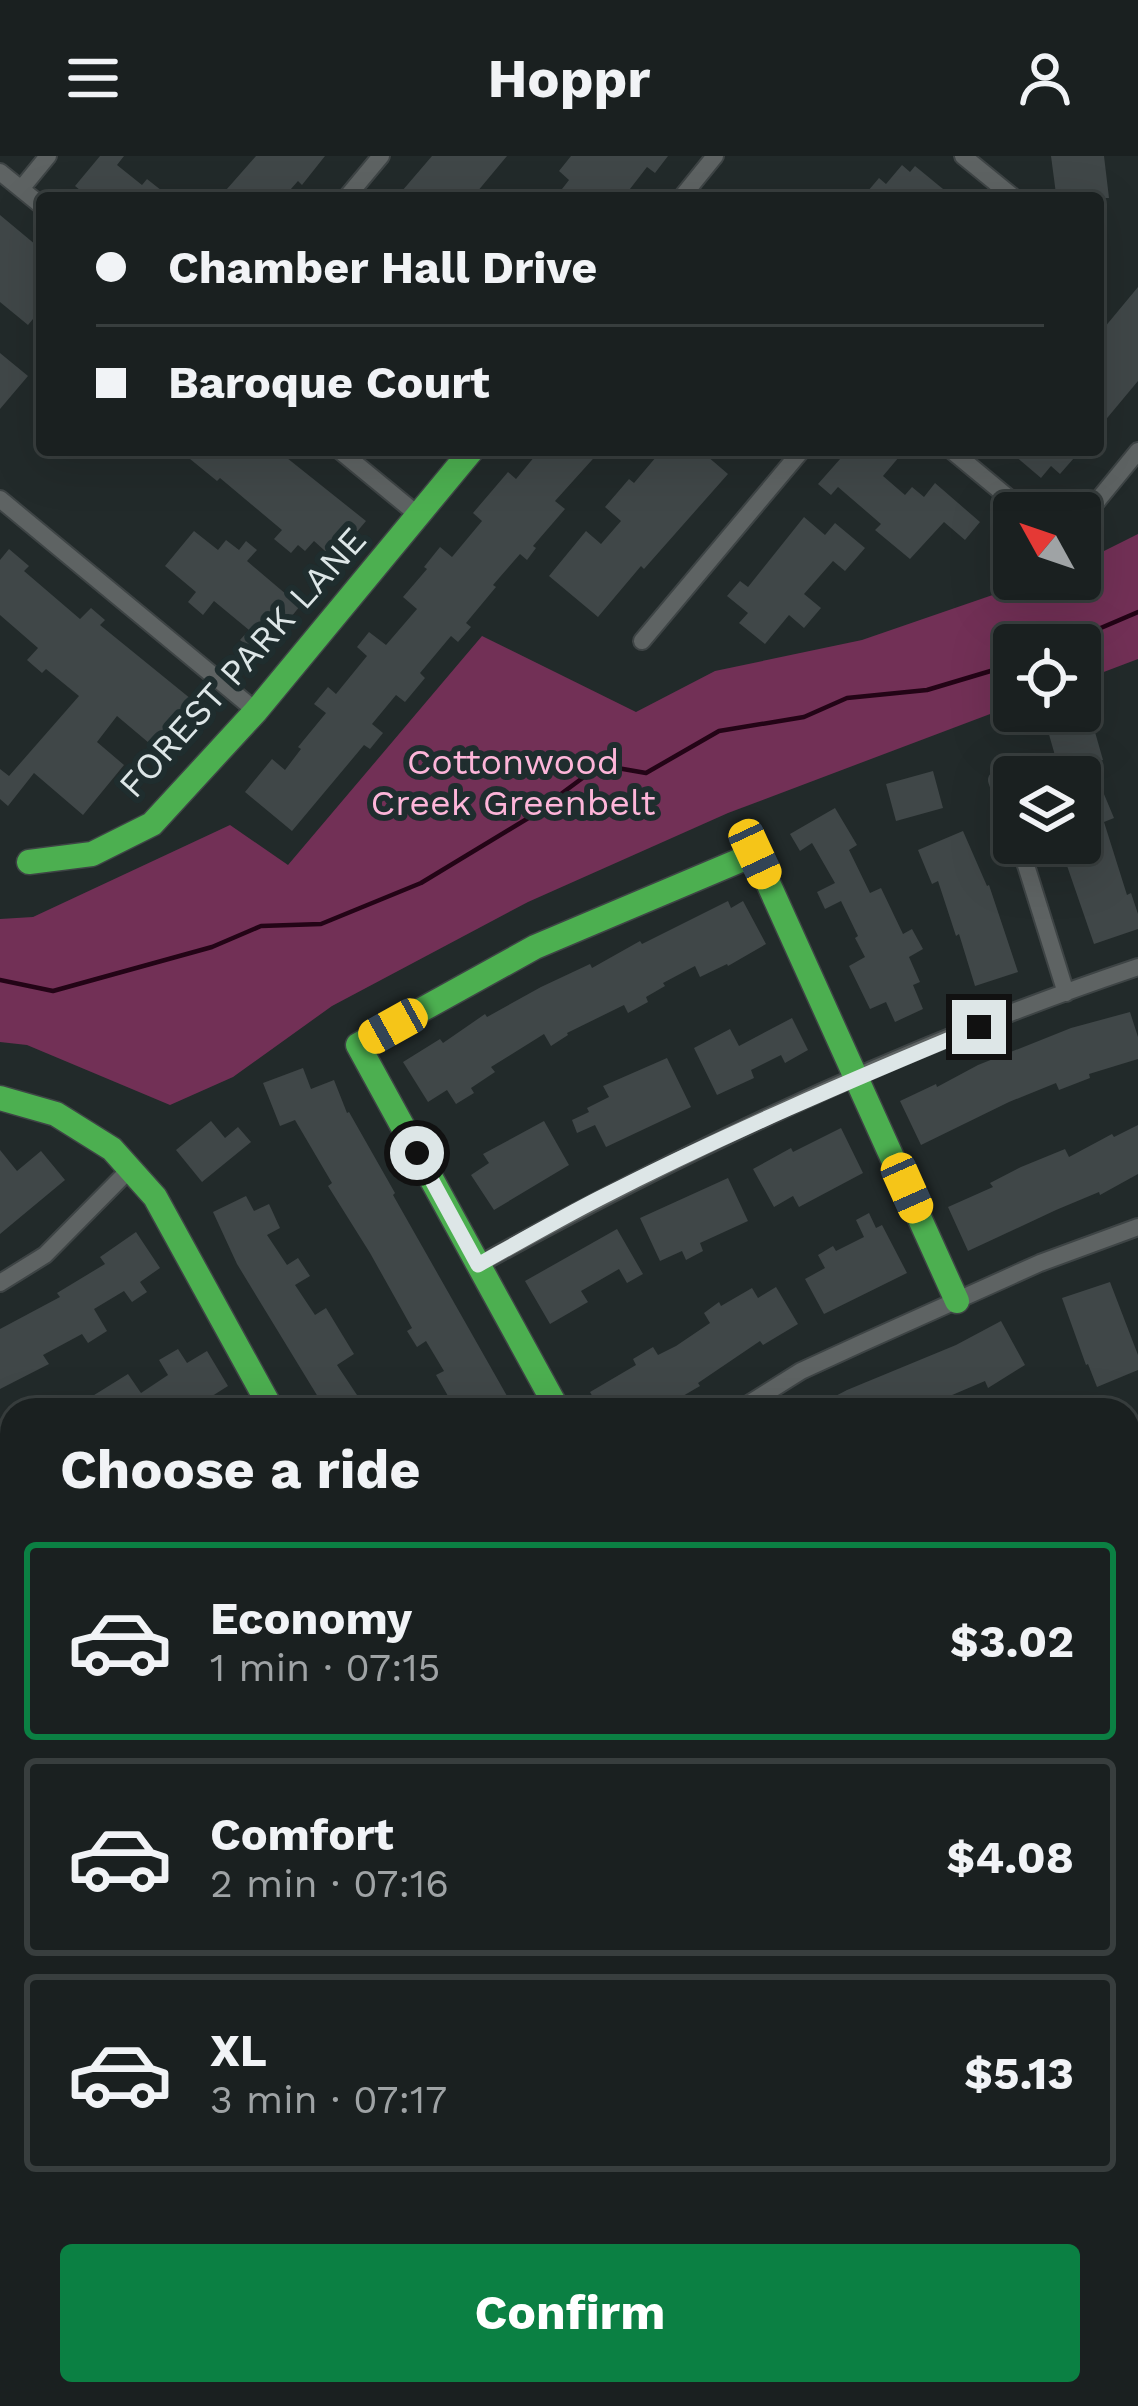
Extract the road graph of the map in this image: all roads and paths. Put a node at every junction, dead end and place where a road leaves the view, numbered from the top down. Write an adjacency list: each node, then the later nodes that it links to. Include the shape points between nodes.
1 (48, 156): 6 (street)
2 (381, 156): 7 (street)
3 (716, 156): 8 (street)
4 (963, 156): 9 (street)
5 (0, 172): 6 (street)
6 (21, 189): 10 (street)
7 (351, 192)
8 (686, 192)
9 (1005, 192)
10 (36, 201)
11 (1138, 451): 17 (street)
12 (345, 456): 19 (street)
13 (467, 456): 19 (street, FOREST PARK LANE)
14 (797, 456): 20 (street)
15 (958, 456): 16 (street)
16 (1002, 492)
17 (1101, 496)
18 (0, 499): 21 (street)
19 (418, 515): 21 (street, FOREST PARK LANE)
20 (642, 641)
21 (256, 711): 22 (street, FOREST PARK LANE, via 152,824 92,854)
22 (28, 862)
23 (1025, 864): 25 (street)
24 (1138, 967): 25 (street)
25 (1066, 993): 26 (street)
26 (858, 1077): 30 (street, via 599,1198); 30 (street, via 755,854 535,947 358,1045); 32 (street)
27 (0, 1098): 28 (street, via 56,1114)
28 (130, 1168): 31 (street, via 45,1255); 33 (street, via 155,1197)
29 (1137, 1231): 32 (street)
30 (478, 1265): 34 (street)
31 (0, 1283)
32 (957, 1301): 35 (street)
33 (265, 1398)
34 (551, 1398)
35 (759, 1398)

